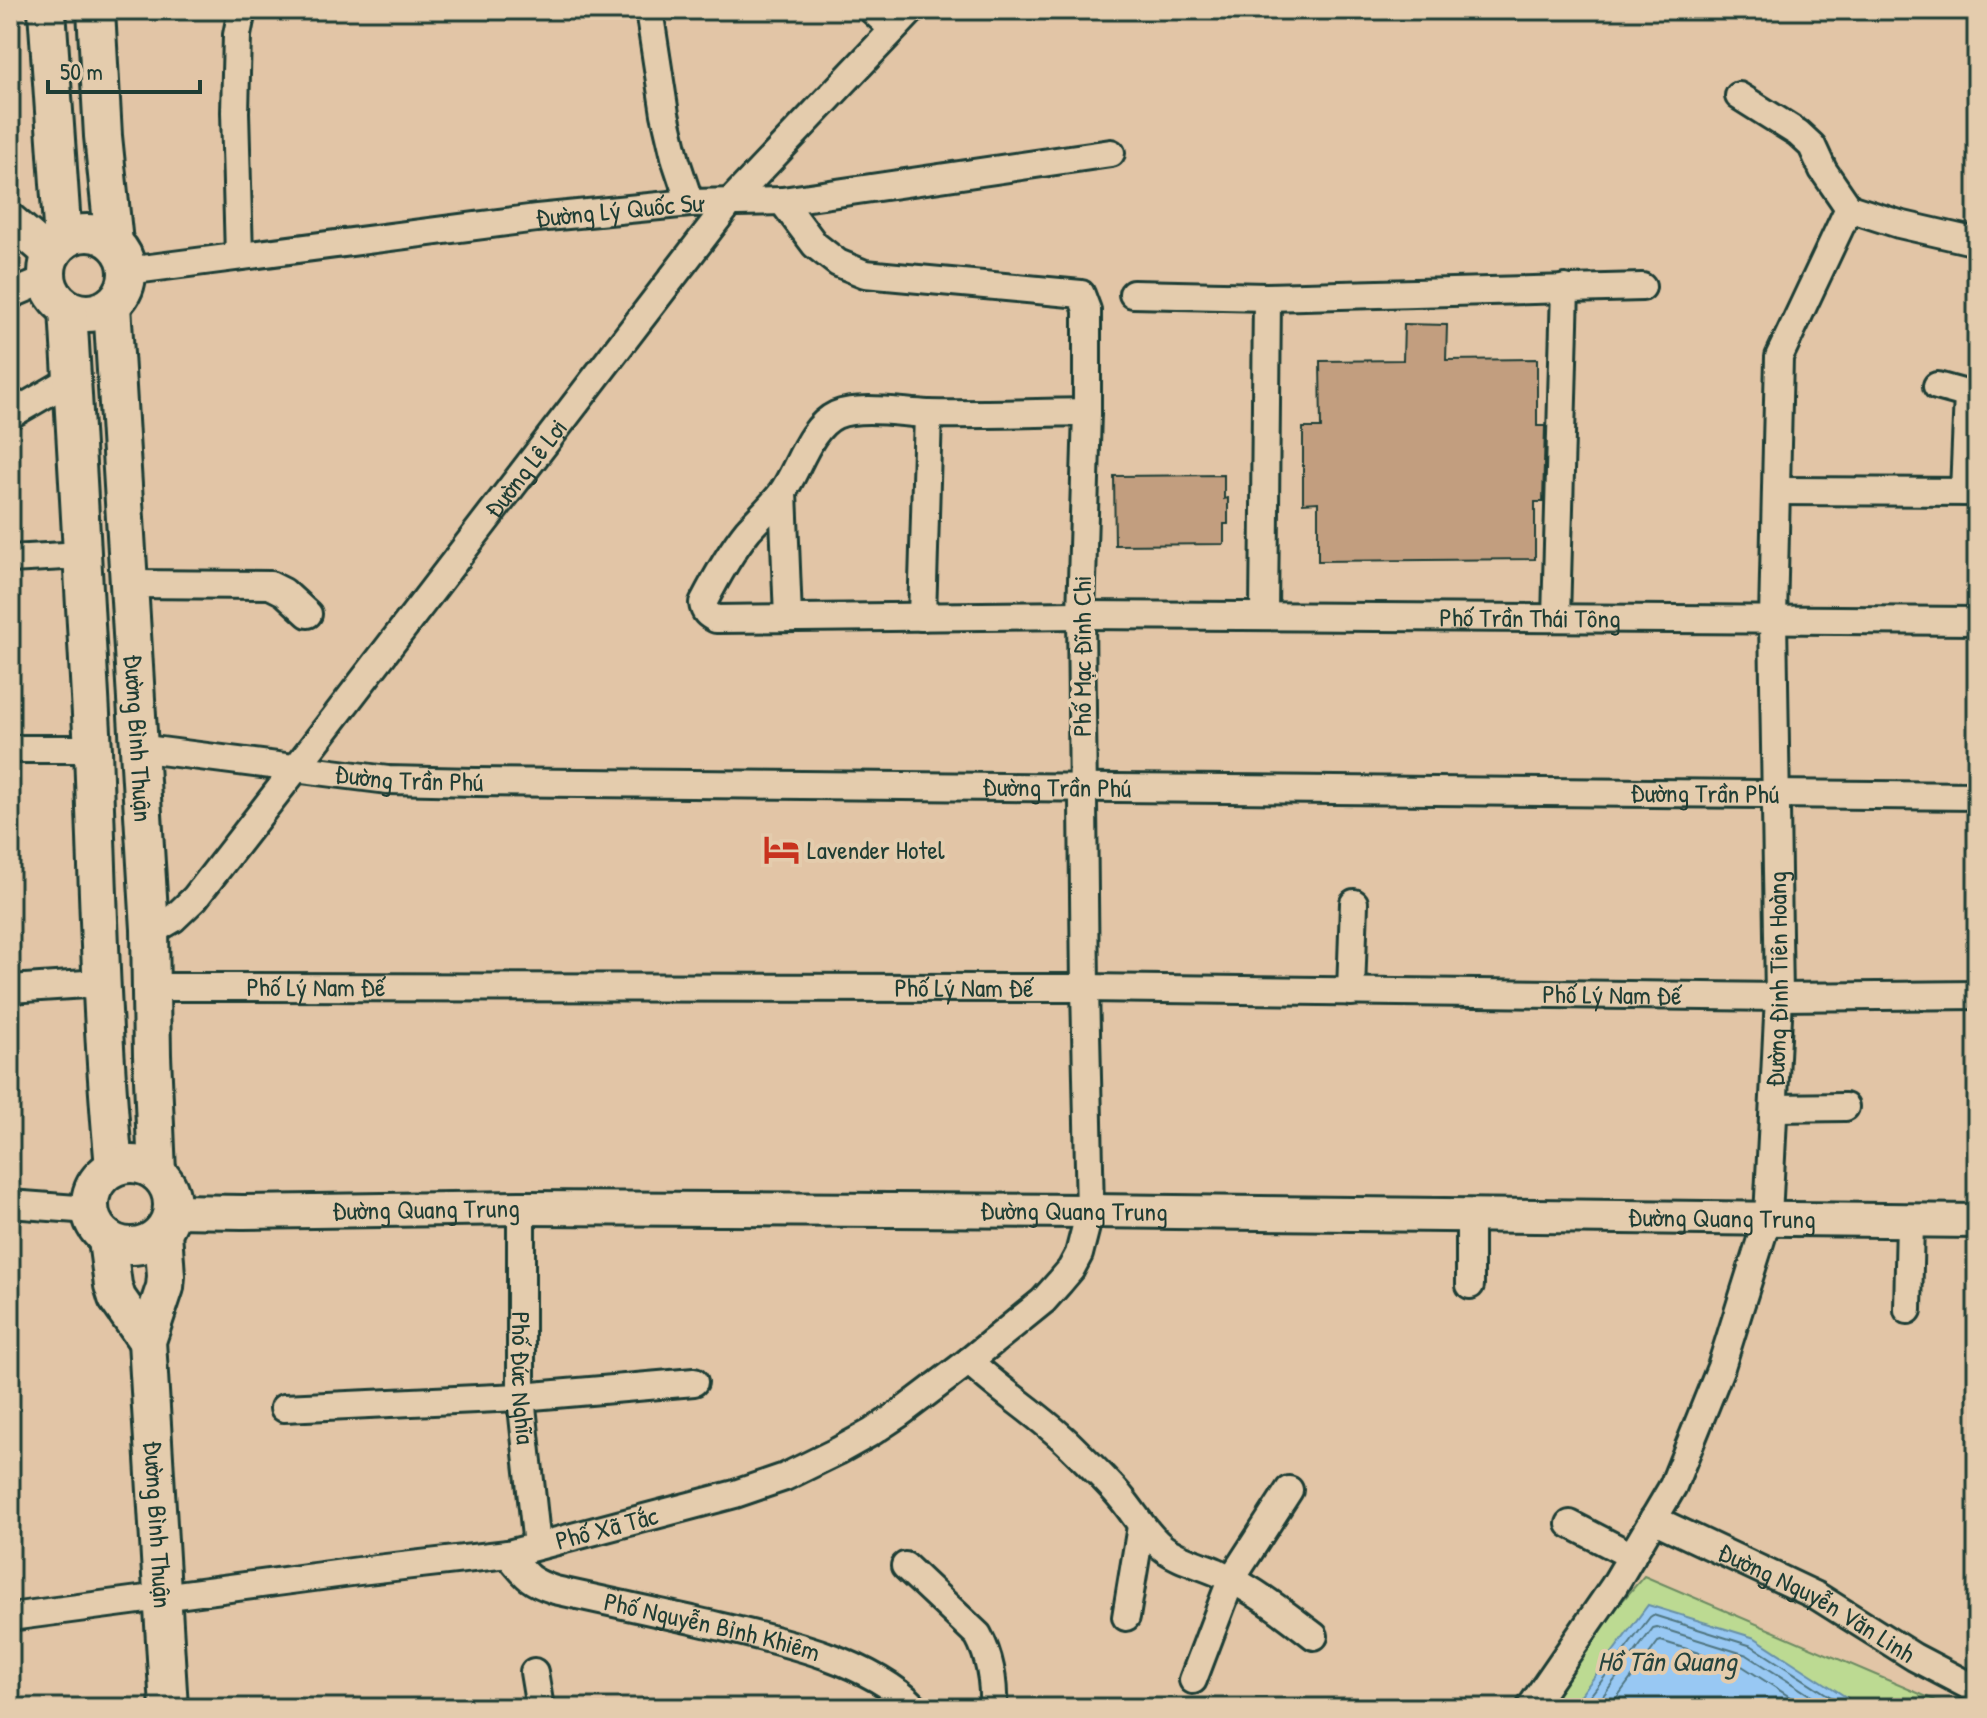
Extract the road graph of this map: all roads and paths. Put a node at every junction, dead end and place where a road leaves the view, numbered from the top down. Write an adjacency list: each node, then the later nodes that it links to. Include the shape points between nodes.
1 (47, 10): 17 (highway)
2 (96, 10): 16 (highway, via 103,136)
3 (242, 10): 15 (street, via 235,112)
4 (649, 10): 11 (street, via 665,114)
5 (872, 10): 6 (street)
6 (902, 19): 9 (street, Đường Lê Lợi)
7 (1739, 96): 12 (street, via 1812,146)
8 (1111, 153): 10 (street, Đường Lý Quốc Sư)
9 (731, 201): 10 (street, Đường Lý Quốc Sư); 11 (street, Đường Lý Quốc Sư); 48 (street, Đường Lê Lợi)
10 (782, 201): 28 (street, Phố Mạc Đĩnh Chi, via 815,245 838,263 865,274 1081,294 1087,310)
11 (690, 203): 15 (street, Đường Lý Quốc Sư)
12 (1849, 208): 14 (street); 31 (street, Đường Đinh Tiên Hoàng, via 1779,357)
13 (10, 220): 17 (main road)
14 (1977, 242)
15 (239, 256): 16 (street, Đường Lý Quốc Sư)
16 (121, 257): 17 (highway, via 105,237 83,233); 23 (highway, via 126,284)
17 (54, 258): 21 (street); 24 (highway, via 51,291)
18 (1642, 287): 19 (street)
19 (1565, 288): 22 (street); 42 (street)
20 (1133, 294): 22 (street)
21 (10, 295)
22 (1267, 297): 39 (street)
23 (112, 305): 24 (highway, via 90,313); 36 (highway, Đường Bình Thuận)
24 (68, 309): 25 (highway, Đường Bình Thuận)
25 (72, 379): 30 (street); 34 (highway, Đường Bình Thuận)
26 (1937, 386): 27 (street)
27 (1972, 395): 33 (street)
28 (1087, 412): 29 (street); 38 (street, Phố Mạc Đĩnh Chi)
29 (928, 414): 32 (street, via 835,415 813,438); 40 (street)
30 (10, 415)
31 (1776, 491): 33 (street); 43 (street, Đường Đinh Tiên Hoàng)
32 (783, 492): 41 (street); 41 (street, Phố Trần Thái Tông, via 739,543 703,603 716,619)
33 (1971, 492)
34 (83, 555): 35 (street); 47 (highway, Đường Bình Thuận)
35 (10, 559)
36 (128, 584): 37 (street, via 270,585); 45 (highway, Đường Bình Thuận)
37 (308, 614)
38 (1081, 615): 39 (street, Phố Trần Thái Tông); 40 (street, Phố Trần Thái Tông); 49 (street, Phố Mạc Đĩnh Chi)
39 (1264, 616): 42 (street, Phố Trần Thái Tông)
40 (922, 617): 41 (street, Phố Trần Thái Tông)
41 (788, 618)
42 (1556, 618): 43 (street, Phố Trần Thái Tông)
43 (1773, 619): 44 (street, Phố Trần Thái Tông); 50 (street, Đường Đinh Tiên Hoàng)
44 (1977, 621)
45 (137, 748): 48 (street, Đường Trần Phú); 53 (highway, Đường Bình Thuận)
46 (10, 749): 47 (street)
47 (93, 749): 54 (highway, Đường Bình Thuận)
48 (296, 768): 49 (street, Đường Trần Phú, via 388,780); 53 (street, Đường Lê Lợi, via 195,898 173,919)
49 (1082, 787): 50 (street, Đường Trần Phú); 56 (street, Phố Mạc Đĩnh Chi)
50 (1776, 795): 51 (street, Đường Trần Phú); 60 (street, Đường Đinh Tiên Hoàng)
51 (1977, 796)
52 (1354, 903): 58 (street)
53 (150, 929): 55 (highway, Đường Bình Thuận)
54 (101, 983): 57 (street); 63 (highway, Đường Bình Thuận)
55 (150, 987): 56 (street, Phố Lý Nam Đế); 64 (highway, Đường Bình Thuận)
56 (1085, 988): 58 (street, Phố Lý Nam Đế); 67 (street, Phố Mạc Đĩnh Chi)
57 (10, 989)
58 (1351, 992): 60 (street, Phố Lý Nam Đế)
59 (1977, 995): 60 (street, Phố Lý Nam Đế)
60 (1779, 997): 62 (street, Đường Đinh Tiên Hoàng)
61 (1845, 1107): 62 (street)
62 (1775, 1108): 69 (street, Đường Đinh Tiên Hoàng)
63 (114, 1167): 64 (highway, via 137,1164); 73 (highway, via 103,1174 90,1197)
64 (157, 1173): 70 (highway, via 170,1189)
65 (10, 1204): 73 (street)
66 (521, 1208): 67 (main road, Đường Quang Trung); 70 (main road, Đường Quang Trung, via 243,1212); 79 (street, Phố Đức Nghĩa)
67 (1090, 1211): 68 (main road, Đường Quang Trung); 77 (street, Phố Xã Tắc, via 1079,1254 1060,1282)
68 (1470, 1214): 69 (main road, Đường Quang Trung); 74 (street)
69 (1768, 1217): 71 (main road, Đường Quang Trung); 82 (street, Đường Đinh Tiên Hoàng, via 1721,1367 1673,1486)
70 (168, 1221): 73 (highway, via 154,1240 131,1247 118,1245); 76 (highway, Đường Bình Thuận, via 165,1287)
71 (1910, 1221): 72 (main road, Đường Quang Trung); 75 (street)
72 (1977, 1221)
73 (98, 1225): 76 (highway, via 117,1298)
74 (1470, 1285)
75 (1908, 1310)
76 (147, 1341): 90 (highway, Đường Bình Thuận)
77 (969, 1361): 84 (street, via 1070,1445); 85 (street, Phố Xã Tắc, via 872,1432 785,1477)
78 (694, 1382): 79 (street)
79 (521, 1397): 80 (street); 85 (street, Phố Đức Nghĩa)
80 (284, 1408)
81 (1289, 1490): 89 (street)
82 (1653, 1519): 87 (street, Đường Đinh Tiên Hoàng); 96 (street, Đường Nguyễn Văn Linh, via 1817,1596)
83 (1570, 1524): 87 (street)
84 (1141, 1526): 89 (street, via 1175,1556); 92 (street)
85 (537, 1546): 86 (street, Phố Xã Tắc)
86 (508, 1554): 90 (street, Phố Xã Tắc); 97 (street, Phố Nguyễn Bỉnh Khiêm, via 535,1583 795,1646 848,1664)
87 (1632, 1556): 102 (street, Đường Đinh Tiên Hoàng)
88 (905, 1566): 101 (street, via 978,1635 989,1664)
89 (1231, 1580): 93 (street); 95 (street)
90 (164, 1596): 91 (street, Phố Xã Tắc); 98 (highway, Đường Bình Thuận)
91 (10, 1617)
92 (1126, 1617)
93 (1314, 1636)
94 (534, 1672): 99 (street)
95 (1193, 1680)
96 (1977, 1690)
97 (886, 1697): 100 (street, Phố Nguyễn Bỉnh Khiêm)
98 (169, 1708)
99 (540, 1708)
100 (916, 1708)
101 (993, 1708)
102 (1530, 1708)

